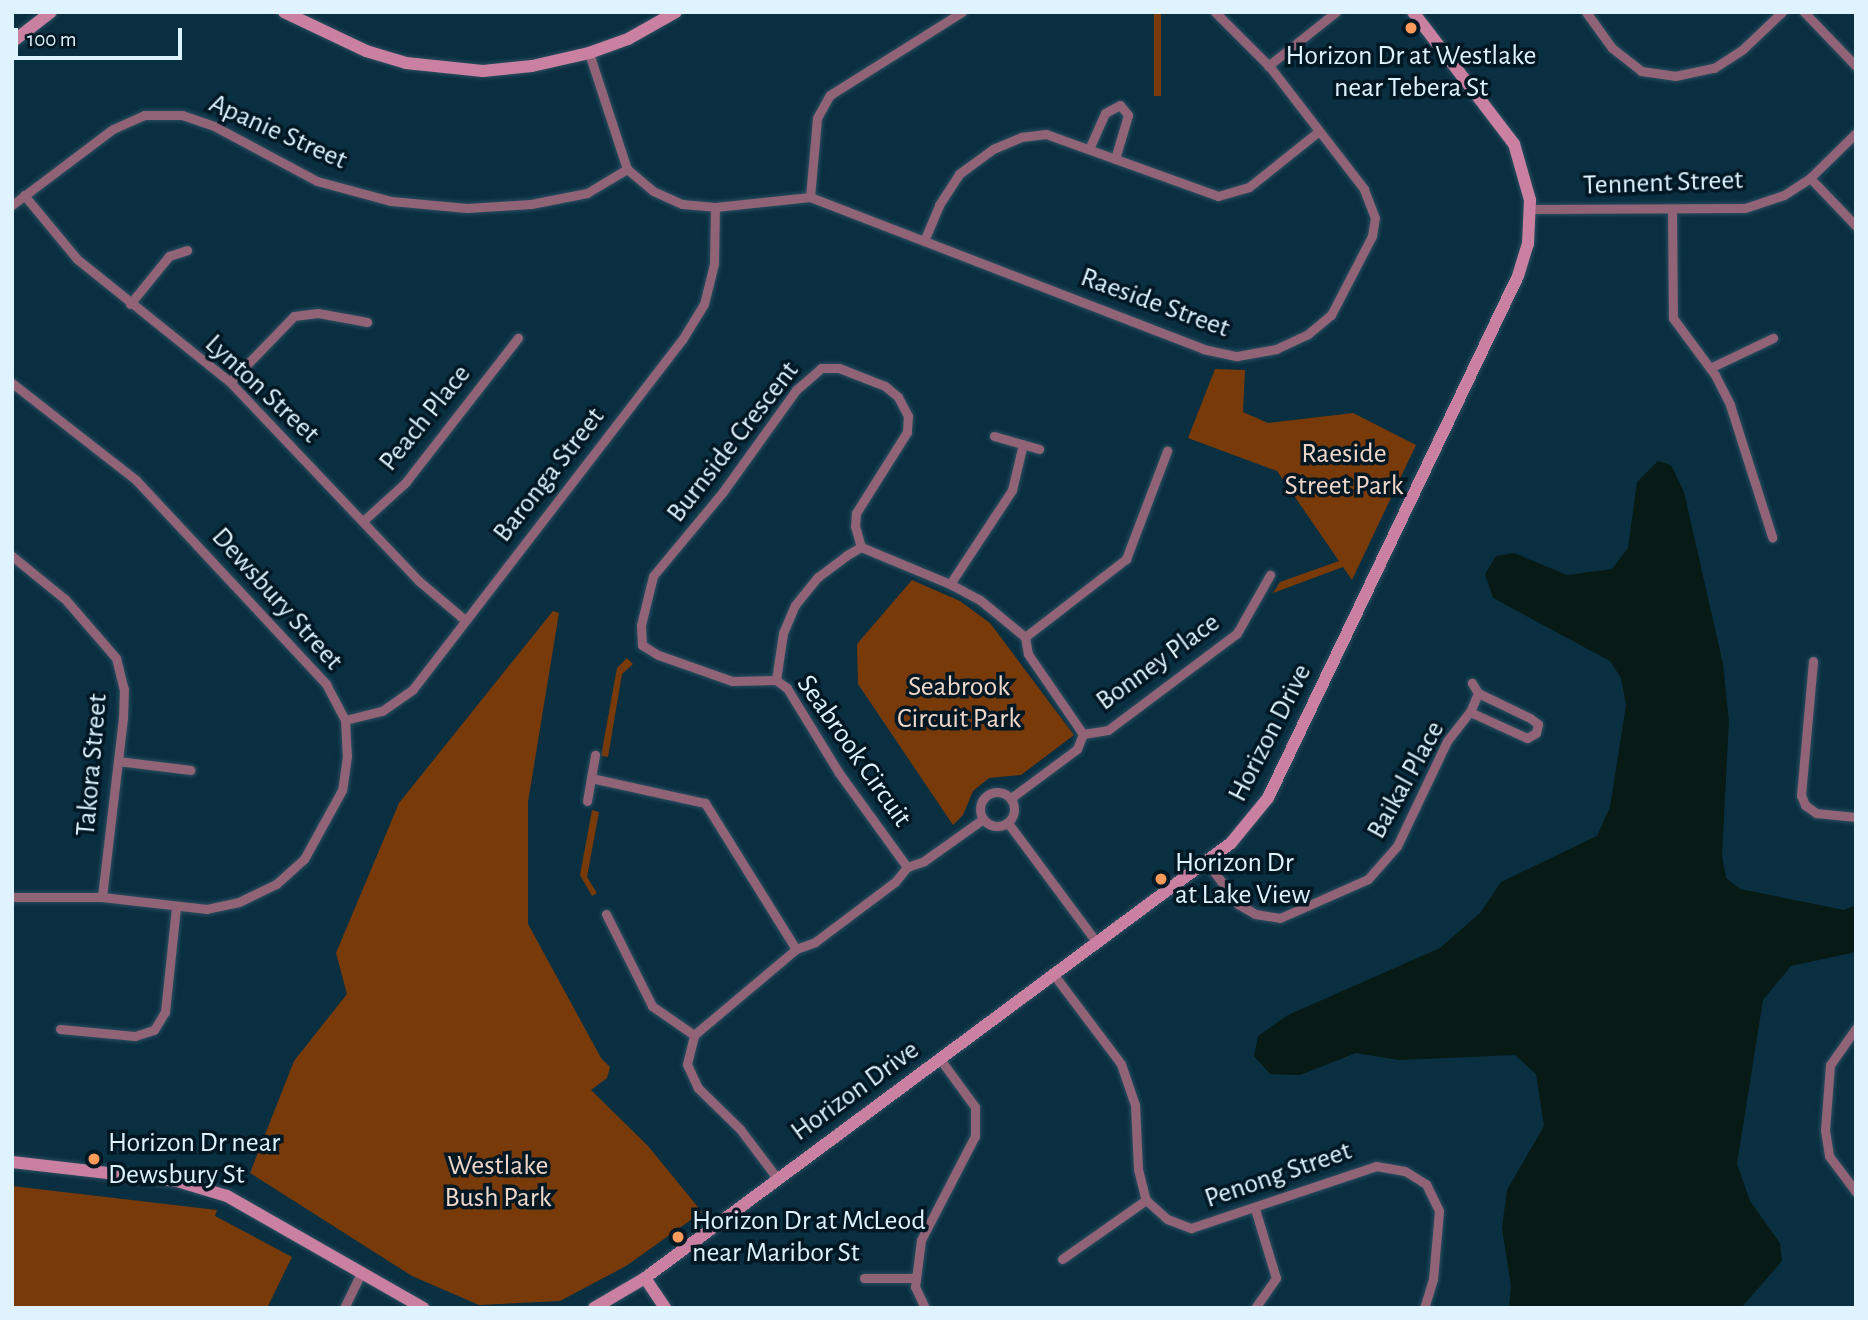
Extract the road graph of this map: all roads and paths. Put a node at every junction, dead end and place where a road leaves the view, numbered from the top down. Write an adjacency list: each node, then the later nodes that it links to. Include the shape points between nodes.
1 (51, 12): 11 (street)
2 (284, 12): 12 (street, via 366,51 439,67 520,68)
3 (676, 12): 12 (street, via 628,39)
4 (962, 12): 22 (street, via 830,95 817,118)
5 (1215, 12): 13 (street, Raeside Street)
6 (1336, 12): 13 (street)
7 (1413, 12): 25 (street, Horizon Drive, via 1508,134 1524,169)
8 (1586, 12): 9 (street, via 1612,48 1641,71 1675,76 1713,68 1743,49)
9 (1782, 12)
10 (1804, 12): 14 (street)
11 (12, 42)
12 (589, 53): 19 (street)
13 (1268, 66): 15 (street, Raeside Street)
14 (1856, 66)
15 (1318, 132): 18 (street, via 1249,187 1231,195 1202,193); 28 (street, Raeside Street, via 1364,189 1376,218 1372,236 1331,315 1308,334 1276,349 1237,356 1203,349)
16 (1856, 134): 20 (street, Tennent Street)
17 (1088, 149): 18 (street); 18 (street, via 1105,113 1120,105 1128,115); 28 (street, via 1046,134 993,149 959,174)
18 (1115, 159)
19 (628, 169): 21 (street, Apanie Street, via 587,193 530,204 467,208 391,201 317,181 182,114 144,116 113,129); 24 (street, Raeside Street, via 653,191 682,204)
20 (1811, 178): 26 (street, Tennent Street, via 1784,195 1745,208); 27 (street)
21 (24, 195): 23 (street, Apanie Street); 30 (street, Lynton Street, via 77,260)
22 (810, 197): 24 (street, Raeside Street); 28 (street, Raeside Street)
23 (12, 205)
24 (715, 207): 47 (street, Baronga Street, via 714,264 704,304 682,340)
25 (1532, 209): 26 (street, Tennent Street); 65 (street, Horizon Drive, via 1518,276 1283,769 1254,820)
26 (1672, 210): 34 (street, via 1673,318)
27 (1856, 226)
28 (924, 241)
29 (187, 250): 30 (street, via 169,256)
30 (131, 304): 35 (street, Lynton Street)
31 (367, 322): 35 (street, via 318,313 294,316)
32 (518, 338): 41 (street, Peach Place, via 405,483)
33 (1773, 338): 34 (street)
34 (1710, 368): 42 (street, via 1730,405)
35 (230, 382): 41 (street, Lynton Street)
36 (12, 383): 54 (street, Dewsbury Street, via 136,480 326,684)
37 (995, 436): 38 (street)
38 (1023, 444): 39 (street); 46 (street, via 1012,490)
39 (1039, 449)
40 (1167, 450): 48 (street, via 1126,559)
41 (363, 521): 47 (street, Lynton Street, via 419,581)
42 (1772, 537)
43 (862, 547): 46 (street); 50 (street, Seabrook Circuit, via 818,577 796,604 783,633); 50 (street, Burnside Crescent, via 856,513 907,432 908,416 898,397 885,386 839,368 821,368 796,390 722,493 653,576 641,625 642,645 658,655 732,681)
44 (12, 556): 57 (street, Takora Street, via 65,598 116,658 124,689)
45 (1270, 575): 55 (street, Bonney Place, via 1237,633 1108,730)
46 (950, 584): 48 (street, via 980,600)
47 (465, 620): 54 (street, Baronga Street, via 402,700 382,711)
48 (1026, 637): 55 (street, via 1028,654)
49 (1813, 661): 62 (street, via 1801,795 1816,813)
50 (776, 680): 66 (street, Seabrook Circuit, via 787,688 839,773)
51 (1472, 683): 52 (street)
52 (1478, 693): 53 (street, Baikal Place); 53 (street, Baikal Place, via 1530,718 1538,724 1536,733 1527,738)
53 (1471, 712): 65 (street, Baikal Place, via 1447,741 1397,846 1368,879 1280,918 1255,914 1238,904)
54 (345, 720): 69 (street, via 342,790 304,859 275,884 239,902 207,909)
55 (1083, 734): 60 (street, via 1077,749)
56 (595, 755): 59 (street)
57 (118, 761): 58 (street); 68 (street, Takora Street)
58 (190, 770)
59 (591, 778): 61 (street); 72 (street, via 705,803)
60 (1011, 798): 63 (street, via 1000,792 987,795 980,806); 64 (street, via 1014,814)
61 (587, 801)
62 (1856, 817)
63 (983, 819): 64 (street, via 995,827); 66 (street, Seabrook Circuit)
64 (1008, 823): 71 (street)
65 (1206, 861): 71 (street, Horizon Drive)
66 (907, 867): 72 (street, Seabrook Circuit, via 895,882 825,934)
67 (12, 897): 68 (street)
68 (102, 897): 69 (street)
69 (176, 907): 75 (street, via 165,1012 154,1030 135,1037)
70 (606, 914): 76 (street, via 652,1006)
71 (1097, 943): 73 (street, Horizon Drive)
72 (796, 949): 76 (street, Seabrook Circuit)
73 (1054, 975): 77 (street, Horizon Drive); 81 (street, via 1128,1080)
74 (1856, 1028): 80 (street, via 1830,1065 1825,1130 1829,1156)
75 (60, 1029)
76 (694, 1035): 79 (street, via 687,1064 698,1088 740,1129)
77 (940, 1059): 79 (street, Horizon Drive); 87 (street, via 975,1107 975,1136 921,1240)
78 (12, 1162): 84 (street, via 202,1187 252,1208)
79 (778, 1178): 85 (street, Horizon Drive)
80 (1856, 1192)
81 (1146, 1200): 82 (street, Penong Street, via 1167,1219 1191,1228); 83 (street)
82 (1255, 1209): 93 (street, via 1276,1278); 94 (street, Penong Street, via 1376,1166 1405,1171 1426,1184 1439,1211 1433,1279)
83 (1062, 1259)
84 (361, 1273): 88 (street); 89 (street)
85 (645, 1278): 90 (street, Horizon Drive); 91 (street)
86 (863, 1278): 87 (street)
87 (915, 1278): 92 (street)
88 (344, 1308)
89 (422, 1308)
90 (594, 1308)
91 (665, 1308)
92 (925, 1308)
93 (1255, 1308)
94 (1424, 1308)

